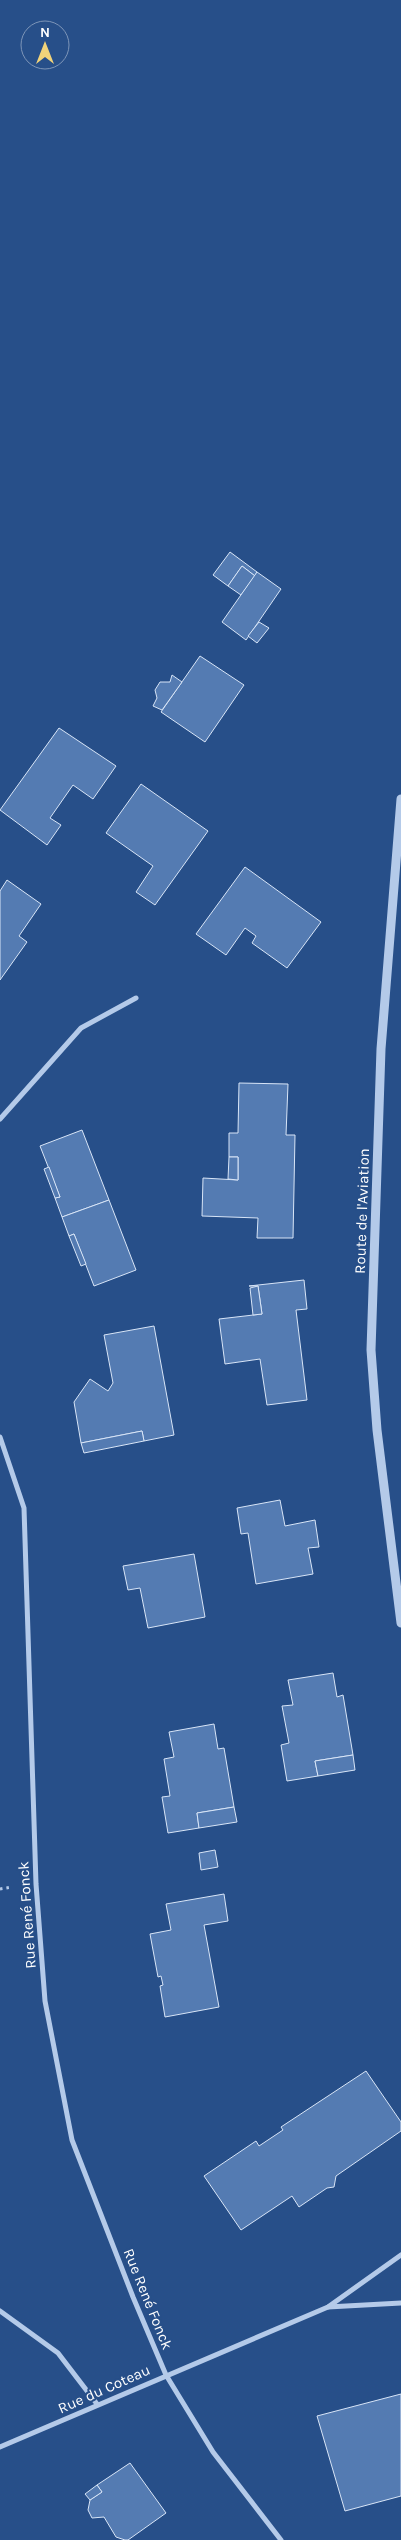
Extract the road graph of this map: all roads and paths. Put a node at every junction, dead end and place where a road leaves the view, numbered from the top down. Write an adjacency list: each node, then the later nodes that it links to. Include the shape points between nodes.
1 (401, 799): 5 (street, Route de l'Aviation, via 381,1049 371,1350 377,1430)
2 (136, 998): 3 (street, via 81,1028)
3 (0, 1119)
4 (0, 1437): 10 (street, Rue René Fonck, via 24,1508 36,1884 45,2001 72,2140)
5 (401, 1623)
6 (401, 2255): 8 (street, Rue du Coteau)
7 (401, 2303): 8 (street, Rue du Coteau)
8 (328, 2307): 10 (street, Rue du Coteau)
9 (0, 2311): 11 (street, via 58,2353)
10 (166, 2375): 11 (street, Rue du Coteau); 13 (street, Rue René Fonck, via 213,2452)
11 (97, 2404): 12 (street, Rue du Coteau)
12 (0, 2447)
13 (281, 2540)

